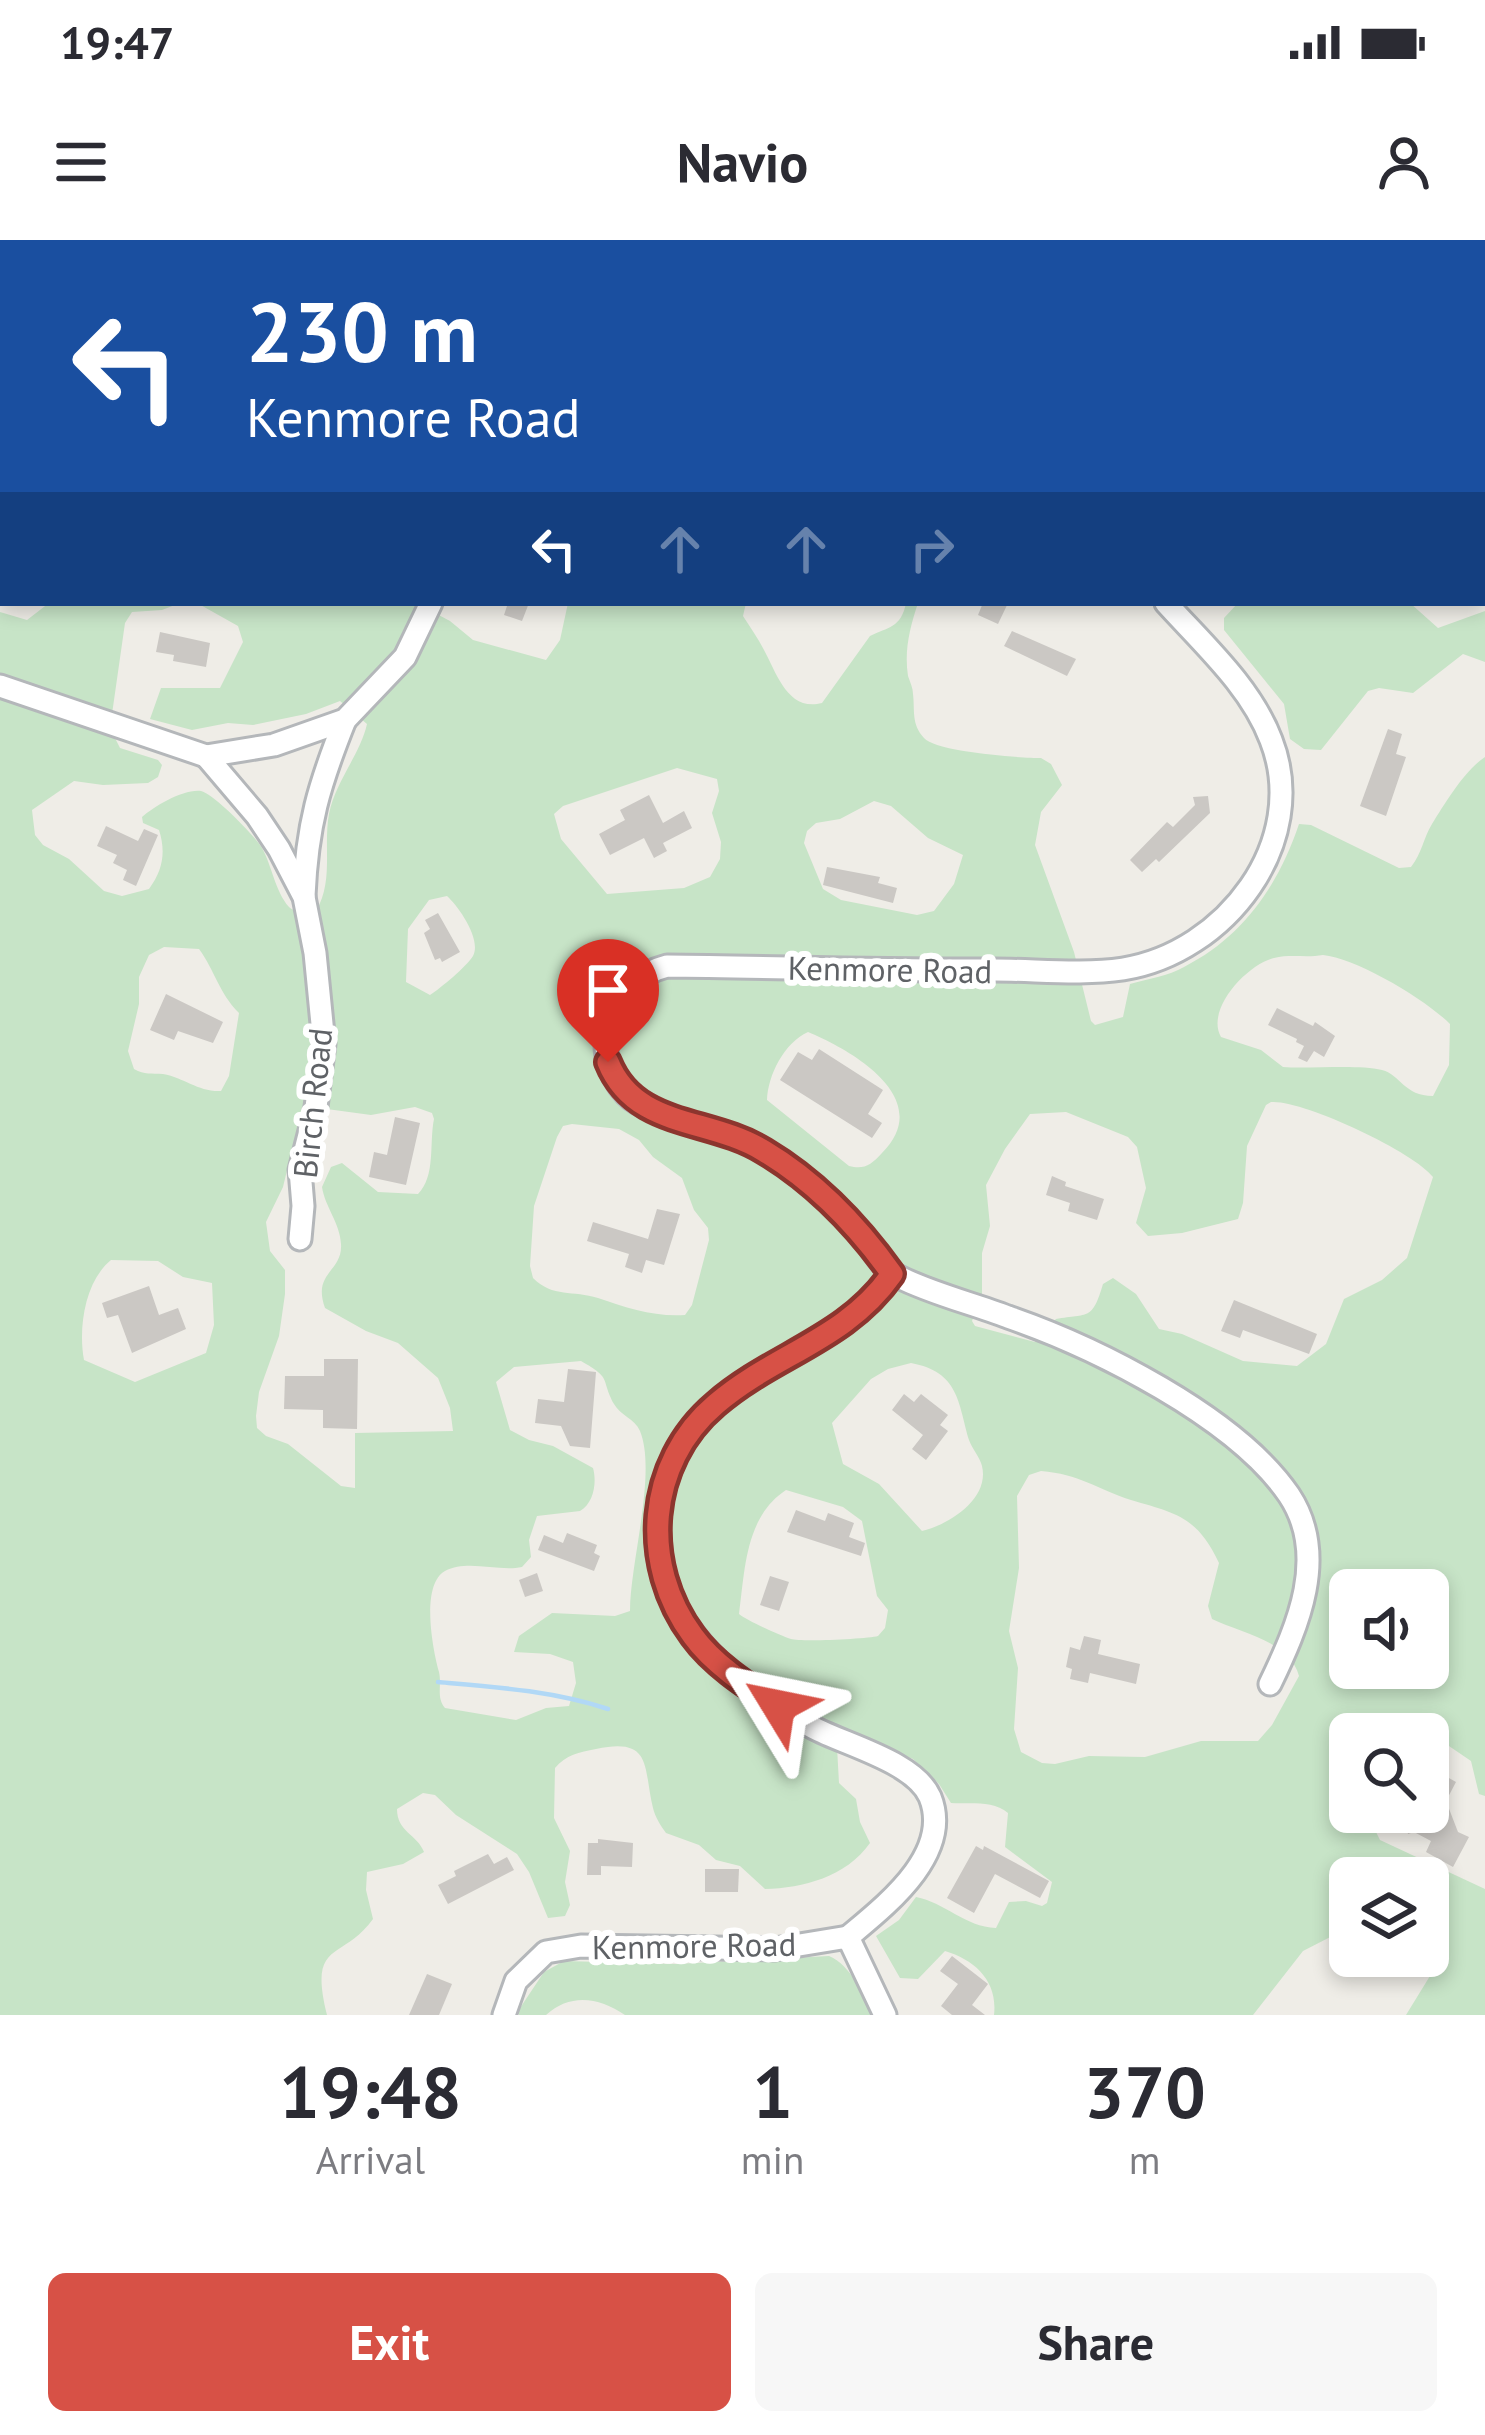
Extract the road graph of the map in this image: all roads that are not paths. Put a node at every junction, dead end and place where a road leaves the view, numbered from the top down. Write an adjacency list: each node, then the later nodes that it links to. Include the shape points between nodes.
1 (430, 606): 4 (street, via 405,657)
2 (1169, 606): 8 (street, Kenmore Road, via 1240,686 1281,772 1271,853 1225,917 1191,944 1122,969 667,966 647,971 608,1021 608,1062 628,1098 761,1148 826,1196)
3 (0, 686): 5 (street)
4 (345, 720): 5 (street, via 274,746); 6 (street, Birch Road, via 310,820)
5 (206, 756): 6 (street, Birch Road, via 257,816)
6 (304, 897): 7 (street, Birch Road, via 324,1044 300,1170)
7 (299, 1239)
8 (892, 1274): 9 (street, via 1129,1370 1222,1429 1289,1495 1306,1535 1309,1571); 10 (street, via 838,1330 713,1405 670,1467 656,1547 664,1588 694,1639 743,1683 814,1728 909,1772 929,1793 935,1819 927,1850 908,1882)
9 (1270, 1684)
10 (848, 1937): 11 (street, Kenmore Road, via 775,1949 546,1952 516,1981); 12 (street)
11 (505, 2015)
12 (884, 2015)

